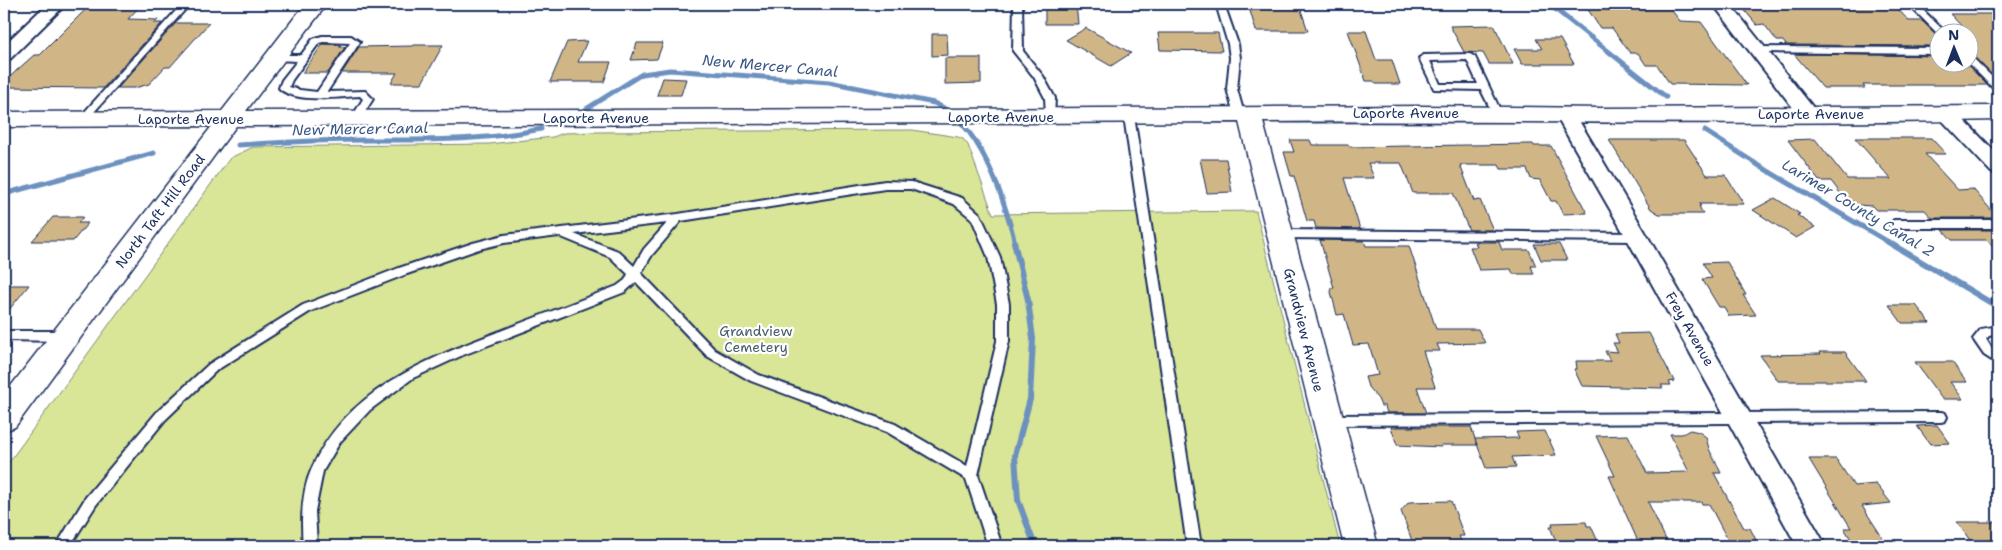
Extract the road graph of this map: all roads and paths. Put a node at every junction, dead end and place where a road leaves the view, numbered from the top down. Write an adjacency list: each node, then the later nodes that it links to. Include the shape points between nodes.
1 (57, 4): 11 (street)
2 (186, 4): 27 (lane)
3 (316, 4): 12 (street, North Taft Hill Road)
4 (1018, 4): 24 (lane, via 1018,51 1050,98)
5 (1220, 4): 19 (lane, via 1235,58 1232,89)
6 (1721, 4): 9 (street)
7 (1912, 4): 8 (lane)
8 (1931, 22)
9 (1757, 50): 10 (lane); 22 (street)
10 (1930, 51)
11 (4, 55)
12 (274, 57): 13 (lane); 28 (street, North Taft Hill Road)
13 (303, 58): 17 (lane, via 284,88 292,93); 17 (lane, via 316,41 322,39 351,39 355,42)
14 (1980, 70): 16 (lane)
15 (1484, 86): 15 (lane, via 1470,57 1424,58 1437,87); 20 (lane)
16 (1998, 88)
17 (321, 93): 29 (lane, via 362,94 368,99)
18 (1998, 113): 23 (street, Laporte Avenue)
19 (1244, 114): 20 (street, Laporte Avenue); 25 (street, Laporte Avenue); 35 (street, Grandview Avenue)
20 (1497, 114): 21 (street, Laporte Avenue)
21 (1565, 114): 22 (street, Laporte Avenue); 36 (street, Frey Avenue)
22 (1808, 114): 23 (street, Laporte Avenue)
23 (1947, 114): 30 (street)
24 (1051, 116): 25 (street, Laporte Avenue); 29 (street, Laporte Avenue)
25 (1129, 116): 50 (lane)
26 (4, 119): 27 (street, Laporte Avenue)
27 (83, 119): 28 (street, Laporte Avenue)
28 (228, 119): 29 (street, Laporte Avenue); 40 (street, North Taft Hill Road)
29 (356, 119)
30 (1998, 167)
31 (678, 218): 34 (lane); 37 (lane, via 648,252); 46 (lane, via 885,185 912,186 958,200 976,217 994,257 1003,304 1003,341)
32 (1894, 224): 33 (lane)
33 (1998, 224)
34 (562, 232): 37 (lane, via 614,254); 47 (lane, via 504,239 477,246 307,308 213,367 161,416 91,501)
35 (1279, 234): 36 (lane); 45 (street, Grandview Avenue)
36 (1637, 237): 42 (street, Frey Avenue)
37 (636, 274): 46 (lane, via 711,353 755,378 891,428); 48 (lane, via 620,289 409,375 366,406 336,438 317,470 308,511)
38 (1998, 330): 41 (lane, via 1985,332 1979,339)
39 (4, 335): 40 (lane)
40 (65, 336): 44 (street, North Taft Hill Road)
41 (1998, 360)
42 (1740, 416): 43 (lane); 45 (lane); 52 (street, Frey Avenue)
43 (1940, 417)
44 (4, 418)
45 (1328, 420): 51 (street, Grandview Avenue)
46 (971, 475): 49 (lane)
47 (63, 546)
48 (310, 546)
49 (995, 546)
50 (1194, 546)
51 (1361, 546)
52 (1812, 546)

